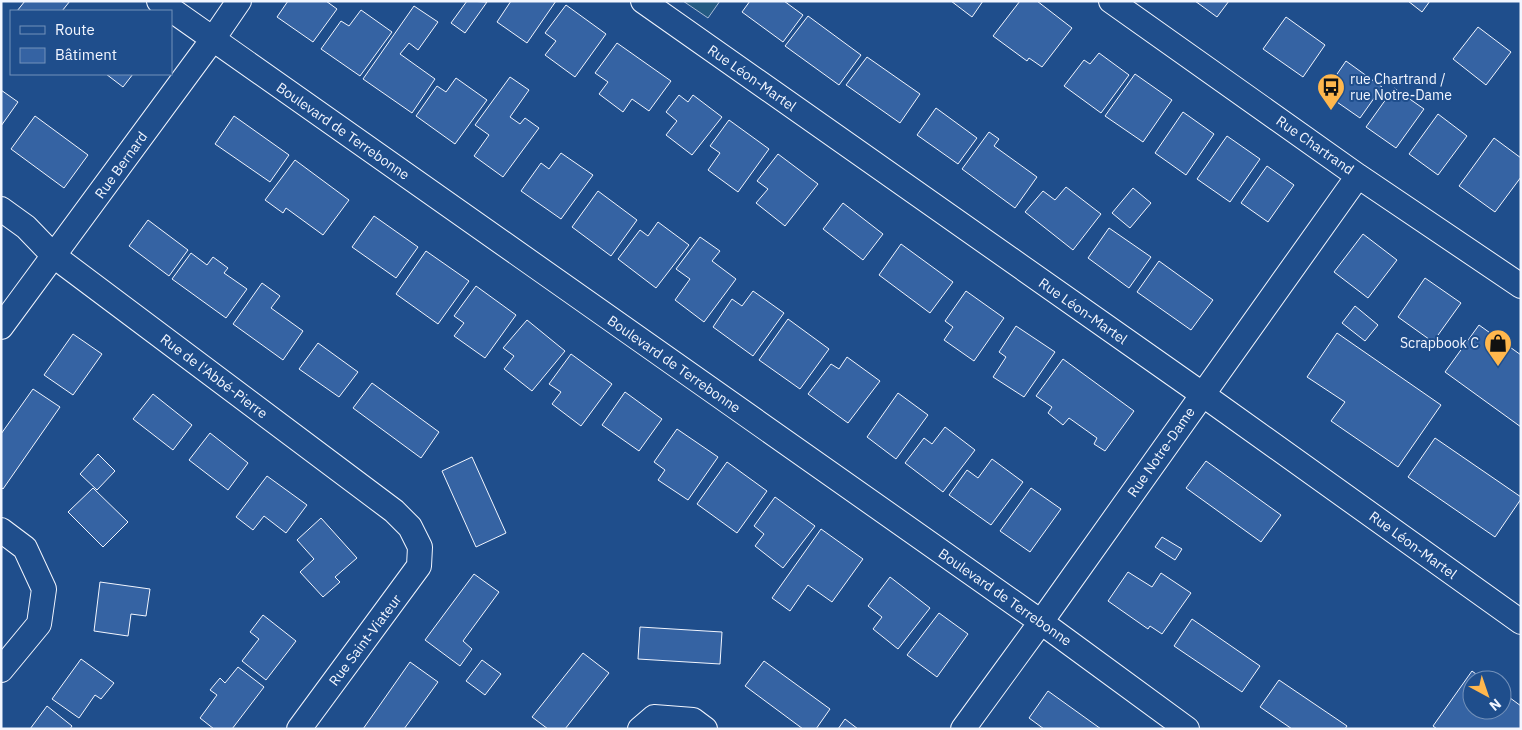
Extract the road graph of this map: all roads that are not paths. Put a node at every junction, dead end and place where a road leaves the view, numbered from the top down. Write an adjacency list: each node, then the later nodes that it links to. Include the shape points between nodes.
1 (159, 1): 5 (street, Boulevard de Terrebonne)
2 (238, 1): 7 (street, Rue Bernard)
3 (643, 1): 13 (street, Rue Léon-Martel)
4 (1111, 1): 8 (street, Rue Chartrand)
5 (172, 10)
6 (172, 10): 7 (street, Boulevard de Terrebonne)
7 (212, 39): 10 (street, Rue Bernard); 16 (street, Boulevard de Terrebonne)
8 (1358, 176): 11 (street, Rue Chartrand); 13 (street, Rue Notre-Dame)
9 (1, 209): 10 (street, Rue de l'Abbé-Pierre, via 26,227)
10 (54, 256): 12 (street, Rue Bernard); 15 (street, Rue de l'Abbé-Pierre, via 394,511 410,527)
11 (1521, 286)
12 (1, 327)
13 (1202, 394): 16 (street, Rue Notre-Dame); 17 (street, Rue Léon-Martel)
14 (1, 530): 18 (street, via 25,548 44,589 39,624)
15 (420, 547): 20 (street, Rue Saint-Viateur, via 419,566)
16 (1041, 622): 22 (street, Rue Notre-Dame); 23 (street, Boulevard de Terrebonne)
17 (1521, 622)
18 (1, 670)
19 (647, 723): 21 (street, via 693,720)
20 (299, 729)
21 (705, 729)
22 (963, 729)
23 (1187, 729)

